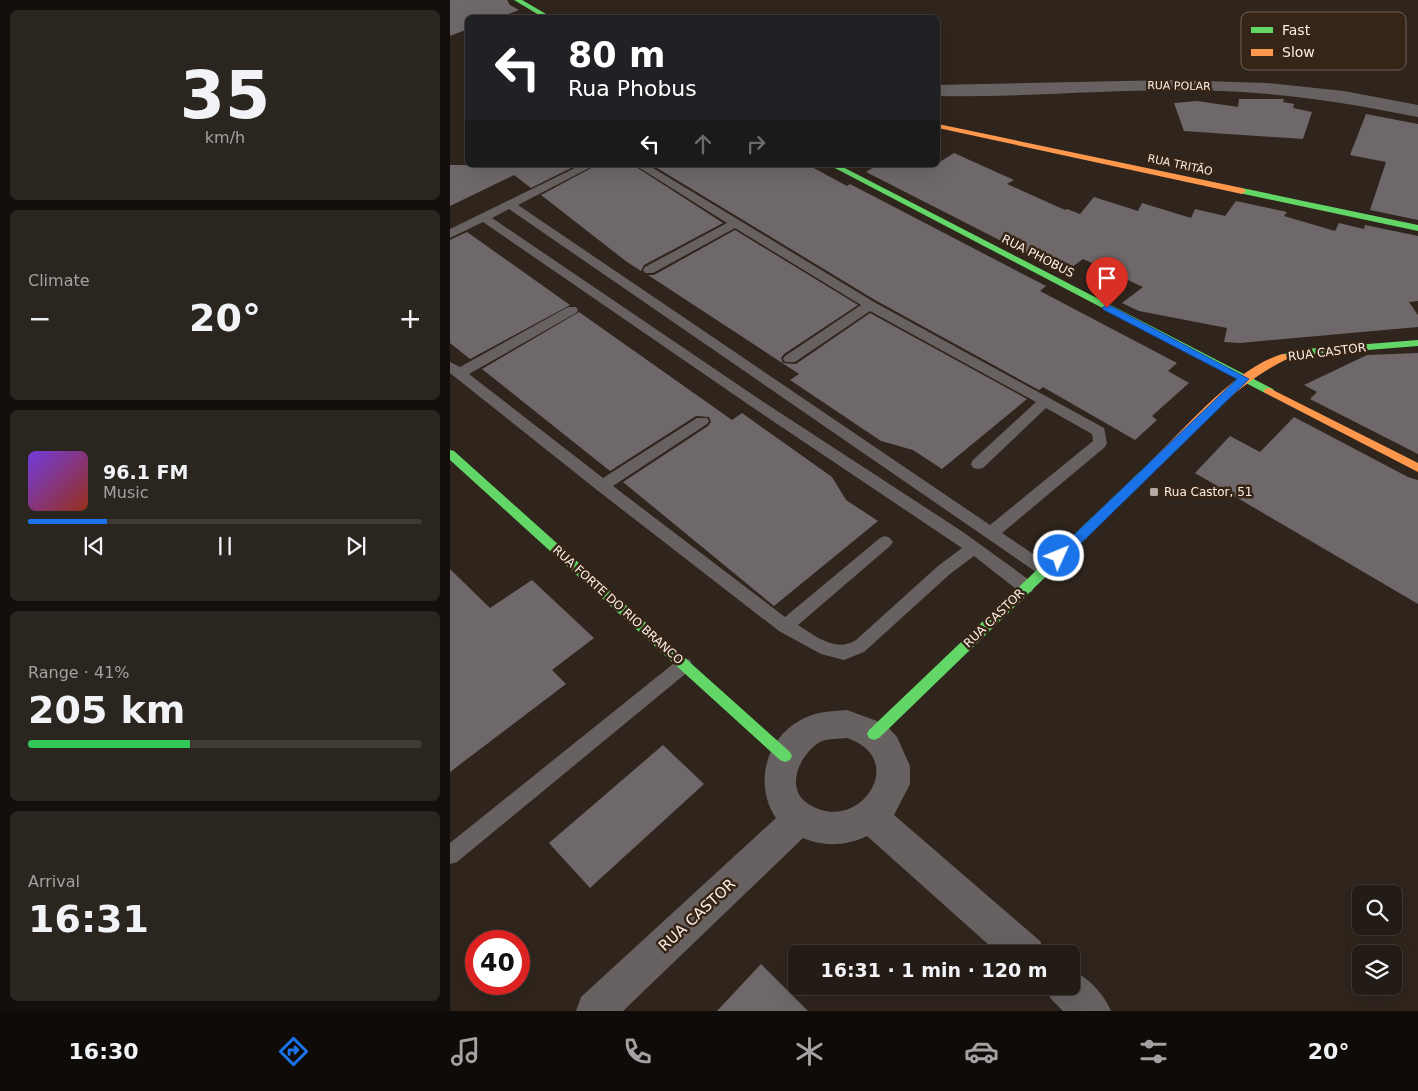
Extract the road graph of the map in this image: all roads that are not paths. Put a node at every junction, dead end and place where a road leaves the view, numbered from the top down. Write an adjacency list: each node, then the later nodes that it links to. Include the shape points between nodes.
1 (517, 0): 2 (street)
2 (544, 15)
3 (940, 91): 4 (street, RUA POLAR, via 1172,85 1267,88)
4 (1418, 110)
5 (940, 126): 12 (street, RUA TRITÃO)
6 (586, 167): 9 (lane)
7 (643, 167): 11 (lane)
8 (837, 167): 22 (street, RUA PHOBUS)
9 (511, 205): 10 (lane); 15 (lane)
10 (485, 218): 13 (lane); 16 (lane)
11 (736, 223): 14 (lane); 17 (lane)
12 (1418, 228)
13 (450, 234)
14 (649, 270)
15 (618, 278): 16 (lane); 23 (lane)
16 (595, 292): 25 (lane)
17 (870, 305): 20 (lane); 24 (lane)
18 (572, 310): 21 (lane)
19 (1418, 343): 22 (street, RUA CASTOR, via 1291,355 1266,364)
20 (790, 358)
21 (455, 369): 30 (lane)
22 (1244, 379): 29 (street, RUA PHOBUS); 34 (street, RUA CASTOR)
23 (779, 388): 25 (lane); 31 (lane)
24 (1044, 401): 28 (lane); 31 (lane, via 1099,432 1100,443)
25 (757, 404): 33 (lane)
26 (702, 421): 30 (lane)
27 (450, 454): 37 (street, RUA FORTE DO RIO BRANCO)
28 (978, 464)
29 (1418, 468)
30 (602, 486): 36 (lane)
31 (991, 533): 34 (lane)
32 (884, 542): 36 (lane)
33 (973, 548): 35 (lane); 36 (lane, via 850,652 837,653)
34 (1045, 570): 35 (street, RUA CASTOR)
35 (1026, 587): 38 (street, RUA CASTOR)
36 (785, 626)
37 (684, 665): 39 (street, RUA FORTE DO RIO BRANCO); 42 (lane)
38 (874, 734): 39 (street, via 847,724 829,725 811,730 796,741); 40 (street, via 889,753 894,769 892,787 884,804)
39 (785, 756): 41 (street, via 779,772 780,790 787,806)
40 (871, 817): 41 (street, via 854,826 835,829 815,827); 43 (street)
41 (799, 819): 45 (street, RUA CASTOR)
42 (450, 854)
43 (1017, 945)
44 (1074, 995): 46 (street)
45 (595, 1011)
46 (1092, 1011)

